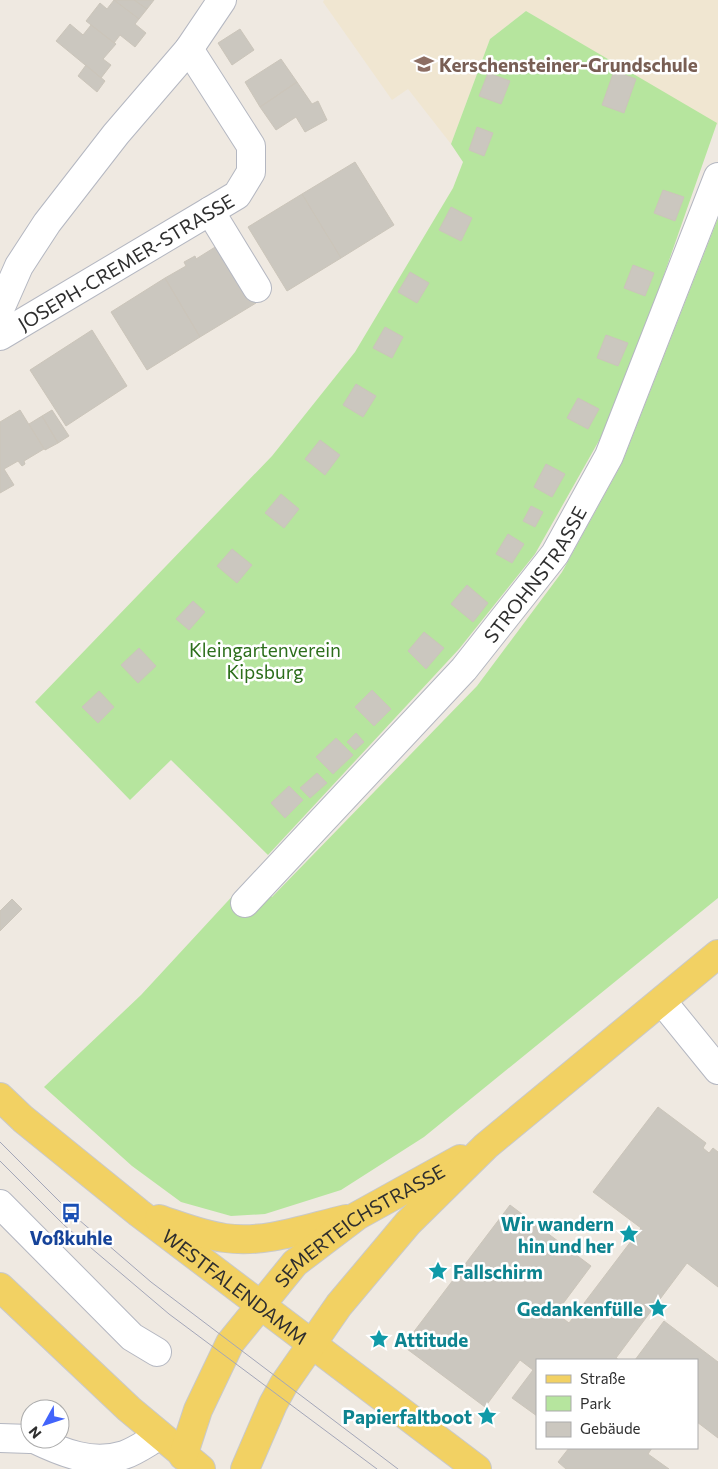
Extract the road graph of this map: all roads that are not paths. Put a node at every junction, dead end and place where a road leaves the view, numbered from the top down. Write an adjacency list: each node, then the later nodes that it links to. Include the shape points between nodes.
1 (222, 0): 2 (street, JOSEPH-CREMER-STRASSE)
2 (189, 50): 4 (street, JOSEPH-CREMER-STRASSE, via 251,146 251,172 237,195); 6 (street, JOSEPH-CREMER-STRASSE, via 116,134 47,223 19,266)
3 (718, 177): 8 (street, STROHNSTRASSE, via 609,456 555,554 464,668)
4 (210, 211): 5 (street); 7 (street, JOSEPH-CREMER-STRASSE)
5 (257, 288)
6 (0, 309)
7 (0, 336)
8 (245, 903)
9 (718, 954): 10 (main road, SEMERTEICHSTRASSE)
10 (662, 1001): 11 (street); 13 (main road, SEMERTEICHSTRASSE)
11 (718, 1070)
12 (0, 1097): 15 (main road, WESTFALENDAMM)
13 (486, 1146): 16 (main road, SEMERTEICHSTRASSE); 19 (main road, SEMERTEICHSTRASSE, via 408,1223 339,1305)
14 (0, 1204): 20 (street, via 132,1337)
15 (139, 1213): 16 (main road, via 226,1238 269,1237); 18 (main road, WESTFALENDAMM)
16 (357, 1216): 18 (main road, SEMERTEICHSTRASSE, via 295,1263)
17 (1, 1289): 21 (main road)
18 (259, 1305): 19 (main road, WESTFALENDAMM); 26 (main road, SEMERTEICHSTRASSE, via 230,1343 198,1410)
19 (312, 1345): 27 (main road, SEMERTEICHSTRASSE, via 273,1404); 28 (main road, WESTFALENDAMM)
20 (157, 1352)
21 (159, 1436): 25 (street, via 126,1455 100,1460); 26 (main road)
22 (0, 1438): 23 (street)
23 (20, 1439)
24 (42, 1449): 25 (street)
25 (52, 1461)
26 (188, 1465)
27 (245, 1469)
28 (477, 1469)

